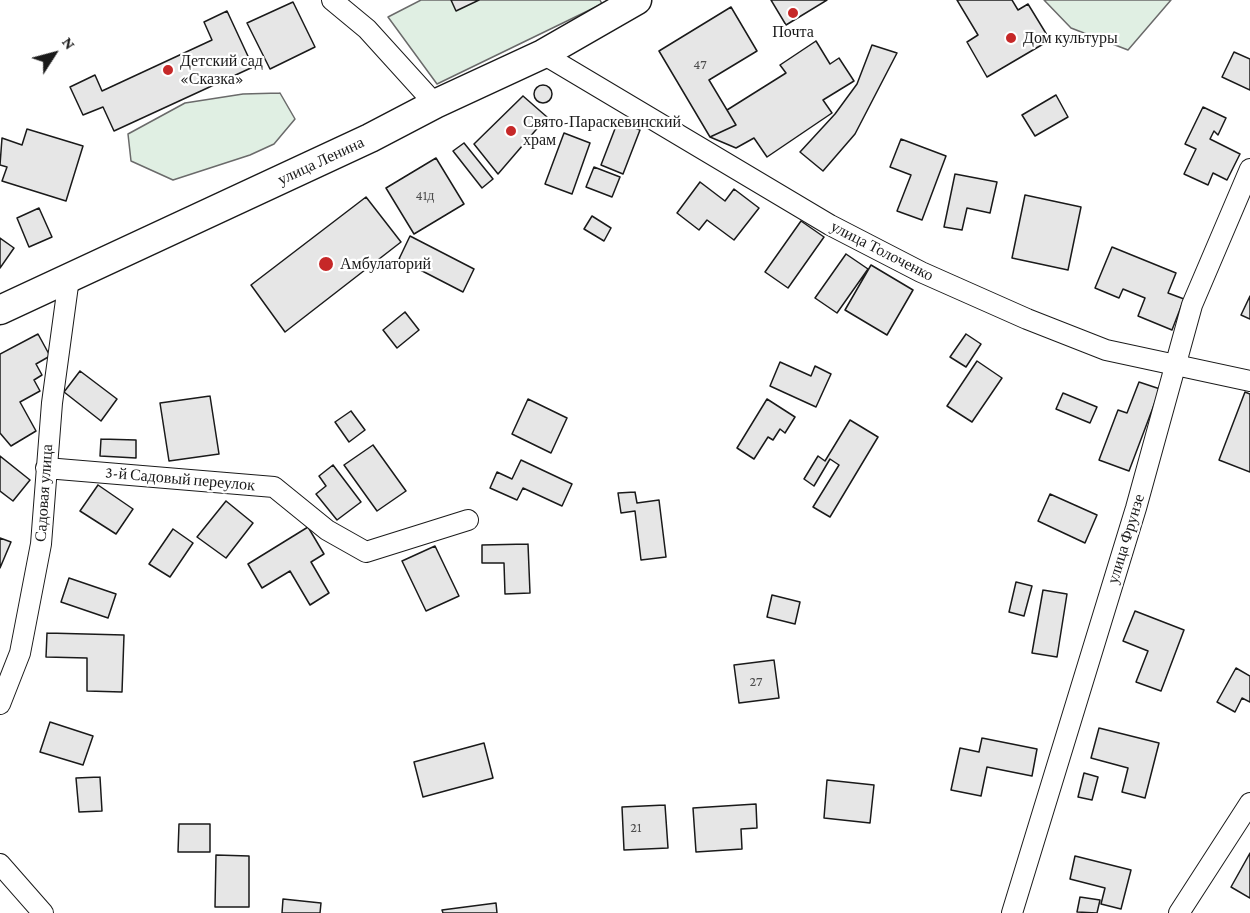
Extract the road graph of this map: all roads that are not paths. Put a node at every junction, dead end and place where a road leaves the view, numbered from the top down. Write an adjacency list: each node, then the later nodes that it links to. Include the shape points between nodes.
1 (332, 0): 4 (street, via 367,29)
2 (637, 0): 3 (street, улица Ленина)
3 (543, 54): 4 (street, улица Ленина); 8 (street, улица Толоченко, via 830,225 921,272 1106,350)
4 (435, 104): 6 (street, улица Ленина)
5 (1250, 169): 8 (street, улица Фрунзе, via 1192,305)
6 (69, 278): 7 (street, улица Ленина); 10 (street, Садовая улица)
7 (0, 310)
8 (1176, 364): 9 (street, улица Толоченко); 16 (street, улица Фрунзе)
9 (1250, 381)
10 (46, 468): 11 (street, 3-й Садовый переулок, via 274,487 327,530 366,552); 12 (street, Садовая улица, via 39,555 20,653)
11 (468, 520)
12 (0, 704)
13 (1250, 803): 17 (street)
14 (0, 864): 15 (street)
15 (43, 913)
16 (1012, 913)
17 (1179, 913)

